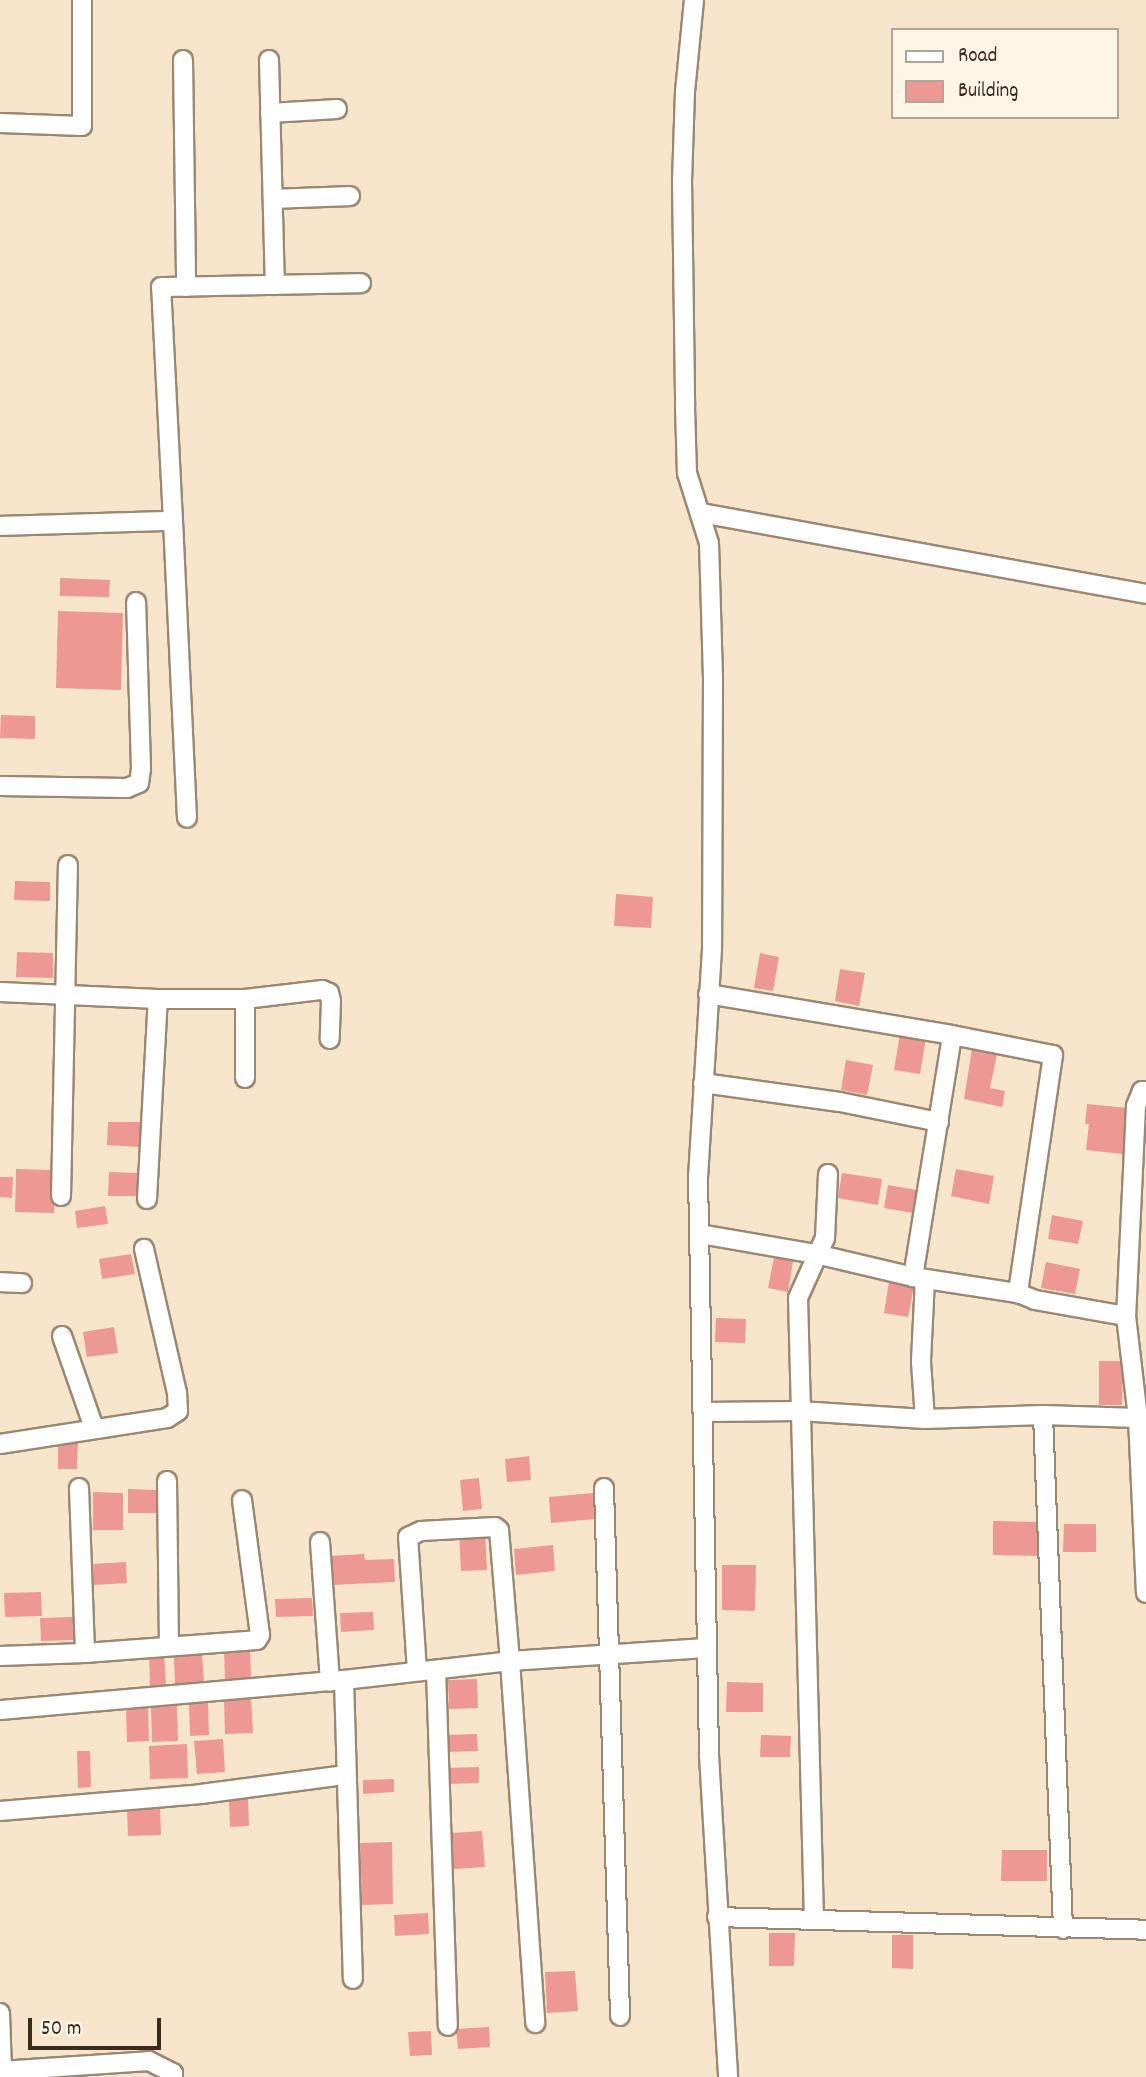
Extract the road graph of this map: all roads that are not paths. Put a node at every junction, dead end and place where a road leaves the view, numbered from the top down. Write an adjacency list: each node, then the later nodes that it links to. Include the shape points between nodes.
1 (82, 0): 7 (street, via 82,126)
2 (694, 0): 13 (street, via 684,129 683,273 687,473)
3 (183, 60): 12 (street)
4 (269, 60): 6 (street)
5 (337, 109): 6 (street)
6 (270, 113): 9 (street)
7 (0, 123)
8 (350, 197): 9 (street)
9 (273, 198): 11 (street)
10 (361, 283): 11 (street)
11 (275, 285): 12 (street)
12 (186, 287): 14 (street, via 161,287)
13 (701, 513): 16 (street); 23 (street, via 709,543 713,680)
14 (173, 521): 15 (street); 19 (street)
15 (0, 526)
16 (1146, 594)
17 (136, 602): 18 (street, via 139,783 127,788)
18 (0, 786)
19 (187, 818)
20 (68, 865): 22 (street)
21 (0, 992): 22 (street)
22 (65, 993): 24 (street); 33 (street)
23 (708, 994): 26 (street); 29 (street)
24 (158, 999): 25 (street); 34 (street)
25 (246, 999): 27 (street, via 315,990 329,993); 28 (street)
26 (952, 1035): 31 (street); 41 (street, via 1053,1055)
27 (330, 1039)
28 (245, 1079)
29 (703, 1083): 31 (street, via 840,1102); 35 (street)
30 (1146, 1091): 42 (street, via 1136,1106)
31 (939, 1122): 38 (street)
32 (828, 1174): 37 (street, via 825,1238)
33 (61, 1196)
34 (147, 1199)
35 (700, 1234): 37 (street); 45 (street)
36 (144, 1249): 49 (street, via 178,1411 167,1418)
37 (817, 1254): 38 (street); 44 (street, via 797,1298)
38 (919, 1278): 41 (street); 48 (street)
39 (0, 1282): 40 (street)
40 (22, 1283)
41 (1018, 1293): 42 (street)
42 (1126, 1316): 47 (street)
43 (62, 1336): 49 (street)
44 (799, 1411): 45 (street); 48 (street); 70 (street)
45 (704, 1412): 58 (street)
46 (1043, 1415): 47 (street); 48 (street); 71 (street)
47 (1138, 1418): 56 (street)
48 (925, 1419)
49 (94, 1428): 50 (street)
50 (0, 1444)
51 (167, 1481): 57 (street)
52 (79, 1488): 59 (street)
53 (604, 1488): 60 (street)
54 (242, 1500): 57 (street, via 260,1635 250,1641)
55 (320, 1542): 65 (street)
56 (1146, 1593)
57 (169, 1645): 59 (street)
58 (706, 1648): 60 (street); 69 (street)
59 (85, 1653): 61 (street)
60 (610, 1653): 62 (street); 75 (street)
61 (0, 1656)
62 (510, 1661): 63 (street); 64 (street, via 499,1531 488,1526 421,1531 408,1537); 76 (street)
63 (436, 1670): 64 (street); 77 (street)
64 (417, 1671): 65 (street)
65 (337, 1681): 66 (street); 67 (street)
66 (0, 1710)
67 (346, 1775): 68 (street, via 201,1794); 73 (street)
68 (0, 1811)
69 (718, 1917): 70 (street); 80 (street)
70 (814, 1920): 71 (street)
71 (1063, 1929): 72 (street)
72 (1146, 1930)
73 (352, 1979)
74 (0, 2012): 78 (street)
75 (620, 2016)
76 (535, 2023)
77 (449, 2026)
78 (1, 2071): 79 (street, via 149,2061)
79 (173, 2077)
80 (728, 2077)

